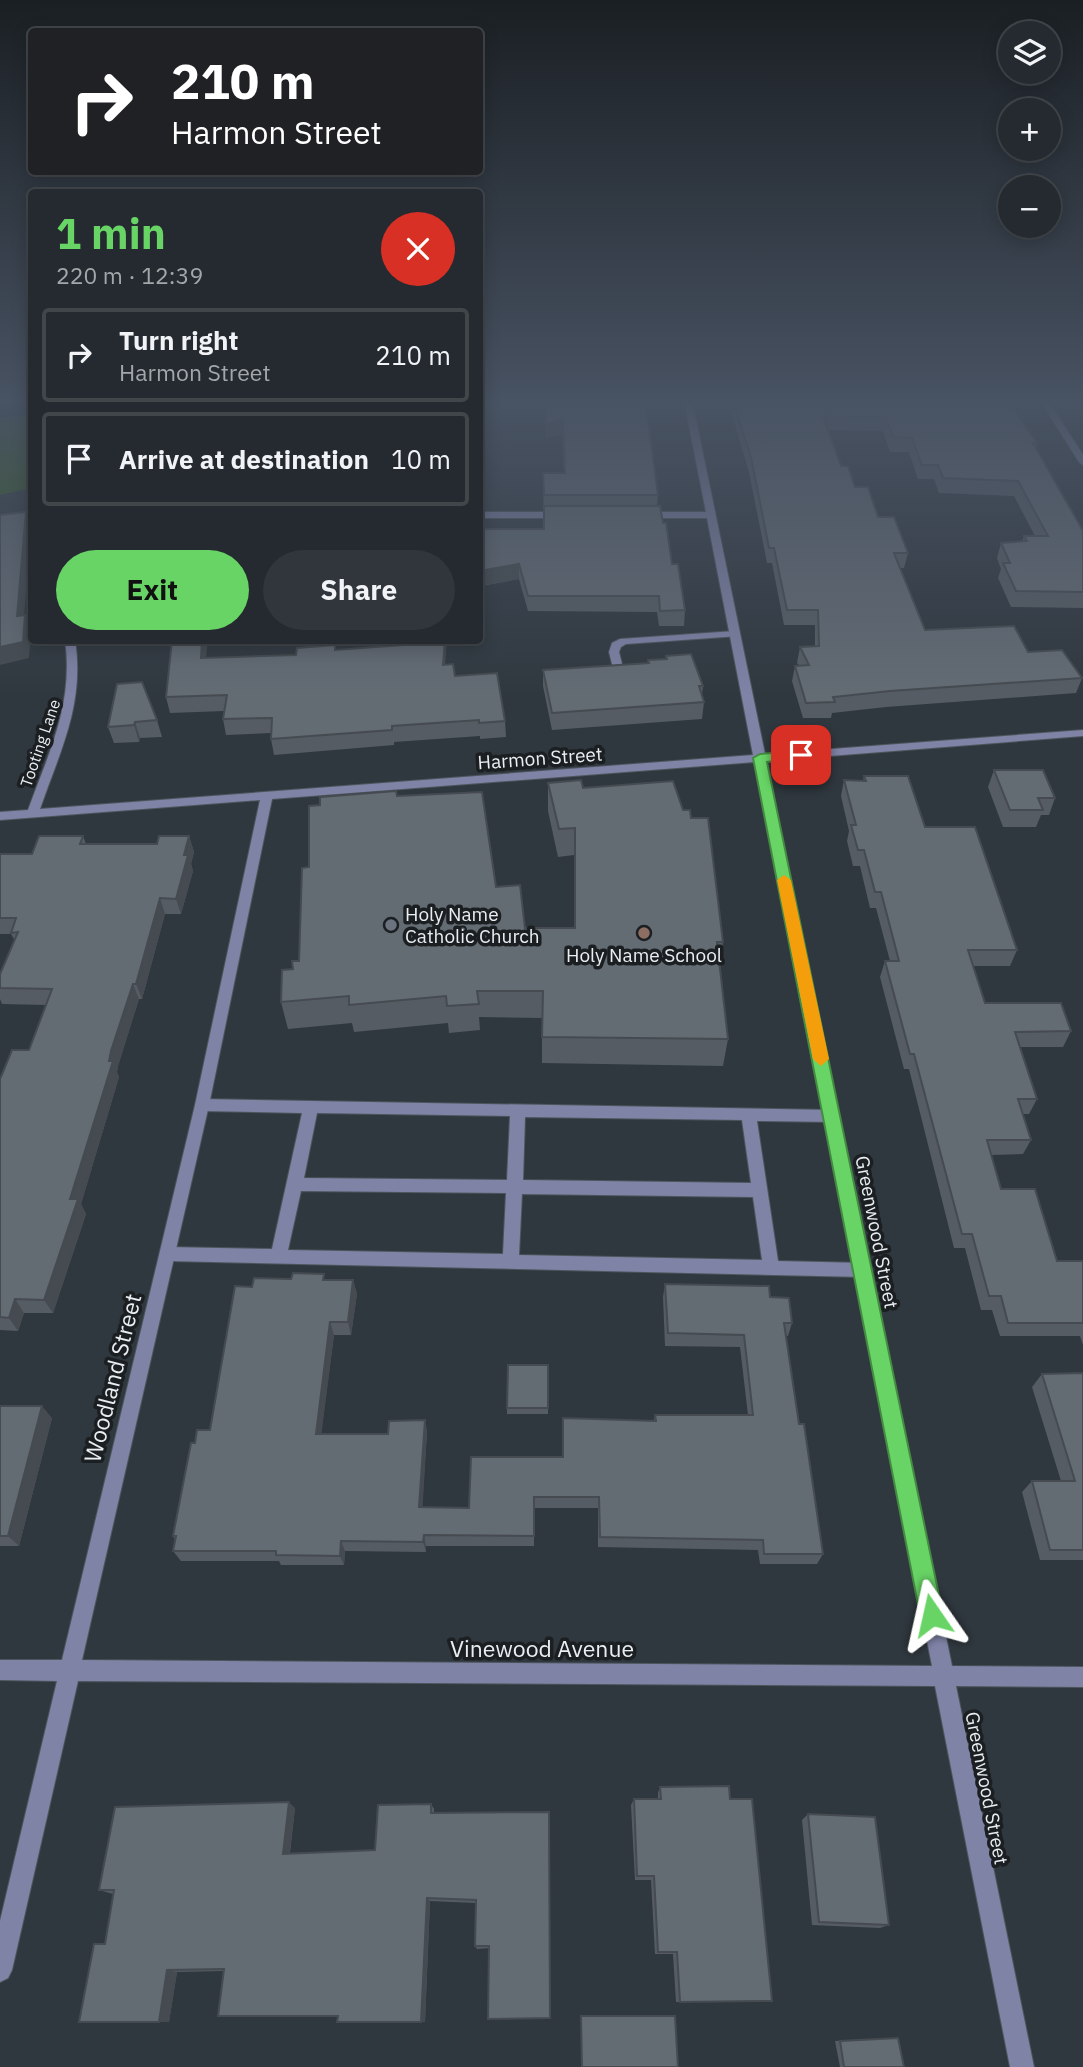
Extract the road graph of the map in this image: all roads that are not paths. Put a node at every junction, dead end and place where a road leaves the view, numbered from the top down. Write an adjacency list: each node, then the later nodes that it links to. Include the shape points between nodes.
1 (708, 501): 5 (street, Greenwood Street)
2 (483, 515): 3 (street)
3 (578, 515)
4 (632, 515): 5 (street)
5 (711, 515): 6 (street, Greenwood Street)
6 (735, 634): 8 (street, via 624,641 614,652); 10 (street, Greenwood Street)
7 (71, 644): 12 (street, Tooting Lane, via 74,692)
8 (620, 676)
9 (1083, 733): 10 (street, Harmon Street)
10 (760, 758): 11 (street, Harmon Street); 18 (street, Greenwood Street)
11 (267, 796): 12 (street, Harmon Street); 14 (street, Woodland Street)
12 (32, 814): 13 (street, Harmon Street)
13 (0, 816)
14 (202, 1105): 15 (street); 22 (street, Woodland Street)
15 (311, 1107): 16 (street); 19 (street)
16 (518, 1111): 17 (street); 20 (street)
17 (749, 1115): 18 (street); 21 (street)
18 (832, 1116): 26 (street, Greenwood Street)
19 (294, 1184): 20 (street); 23 (street)
20 (515, 1187): 21 (street); 24 (street)
21 (760, 1190): 25 (street)
22 (168, 1254): 23 (street); 28 (street, Woodland Street)
23 (279, 1256): 24 (street)
24 (512, 1262): 25 (street)
25 (771, 1268): 26 (street)
26 (864, 1270): 30 (street, Greenwood Street)
27 (0, 1670): 28 (street, Vinewood Avenue)
28 (68, 1670): 30 (street, Vinewood Avenue); 31 (street, Woodland Street)
29 (1083, 1677): 30 (street, Vinewood Avenue)
30 (945, 1678): 32 (street, Greenwood Street)
31 (0, 1970)
32 (1022, 2067)

